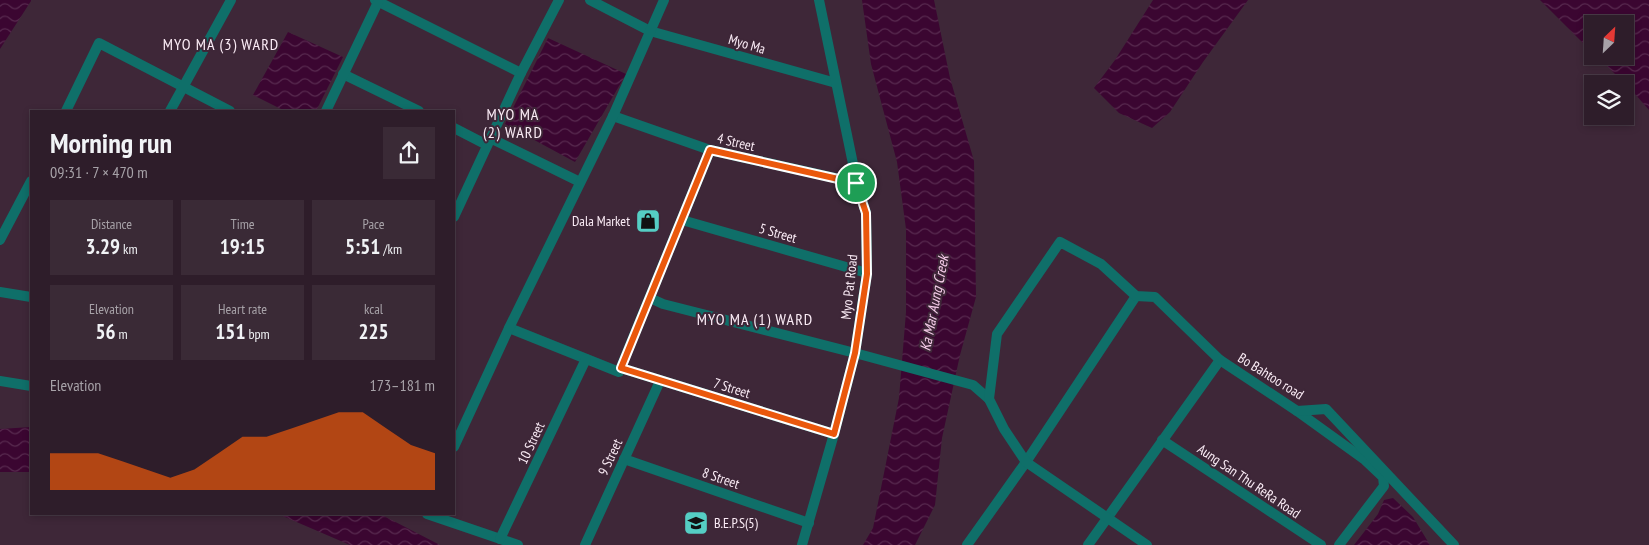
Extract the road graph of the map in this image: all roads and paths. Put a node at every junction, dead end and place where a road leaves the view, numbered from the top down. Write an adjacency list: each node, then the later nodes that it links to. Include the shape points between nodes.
1 (231, 0): 11 (street)
2 (559, 0): 8 (street)
3 (590, 0): 7 (street, Myo Ma)
4 (664, 0): 7 (street)
5 (819, 0): 10 (street, Myo Pat Road)
6 (376, 1): 8 (street); 9 (street)
7 (650, 31): 10 (street, Myo Ma); 17 (street)
8 (521, 73): 19 (street)
9 (344, 74): 15 (street); 16 (street)
10 (836, 83): 23 (street, Myo Pat Road)
11 (183, 86): 12 (street, via 99,43); 13 (street); 14 (street)
12 (66, 110)
13 (171, 110)
14 (228, 110)
15 (326, 110)
16 (417, 110)
17 (613, 116): 20 (street, 4 Street); 21 (street)
18 (455, 128): 19 (street)
19 (489, 142): 21 (street); 24 (street)
20 (710, 150): 23 (street, 4 Street); 25 (street)
21 (580, 182): 32 (street)
22 (30, 183): 26 (street)
23 (856, 183): 27 (street, Myo Pat Road, via 866,213)
24 (455, 215)
25 (682, 220): 27 (street, 5 Street); 31 (street)
26 (0, 240)
27 (867, 274): 33 (street, Myo Pat Road)
28 (0, 292): 30 (street)
29 (1136, 296): 35 (street, Bo Bahtoo road, via 1155,297); 40 (street, Bo Bahtoo road, via 1101,264 1060,242 997,334); 47 (street)
30 (30, 297)
31 (650, 298): 33 (street); 36 (street)
32 (509, 328): 34 (street); 42 (street)
33 (855, 353): 40 (street, via 973,385); 43 (street, Myo Pat Road)
34 (586, 359): 36 (street, 7 Street, via 619,372); 51 (street, 10 Street)
35 (1220, 360): 41 (street, Bo Bahtoo road); 44 (street)
36 (621, 368): 37 (street, 7 Street)
37 (660, 380): 43 (street, 7 Street); 46 (street, 9 Street)
38 (0, 381): 39 (street)
39 (30, 386)
40 (989, 399): 47 (street)
41 (1297, 411): 59 (street, via 1366,460 1383,477 1384,486); 60 (street, Bo Bahtoo road, via 1326,409)
42 (458, 425): 45 (street)
43 (834, 434): 50 (street, Myo Pat Road)
44 (1162, 440): 49 (street); 58 (street, Aung San Thu ReRa Road)
45 (455, 442)
46 (624, 459): 50 (street, 8 Street); 53 (street, 9 Street)
47 (1026, 462): 49 (street); 55 (street)
48 (430, 515): 51 (street)
49 (1107, 517): 56 (street); 57 (street)
50 (809, 523): 54 (street, Myo Pat Road)
51 (500, 539): 52 (street)
52 (518, 545)
53 (585, 545)
54 (802, 545)
55 (967, 545)
56 (1088, 545)
57 (1147, 545)
58 (1321, 545)
59 (1339, 545)
60 (1454, 545)

